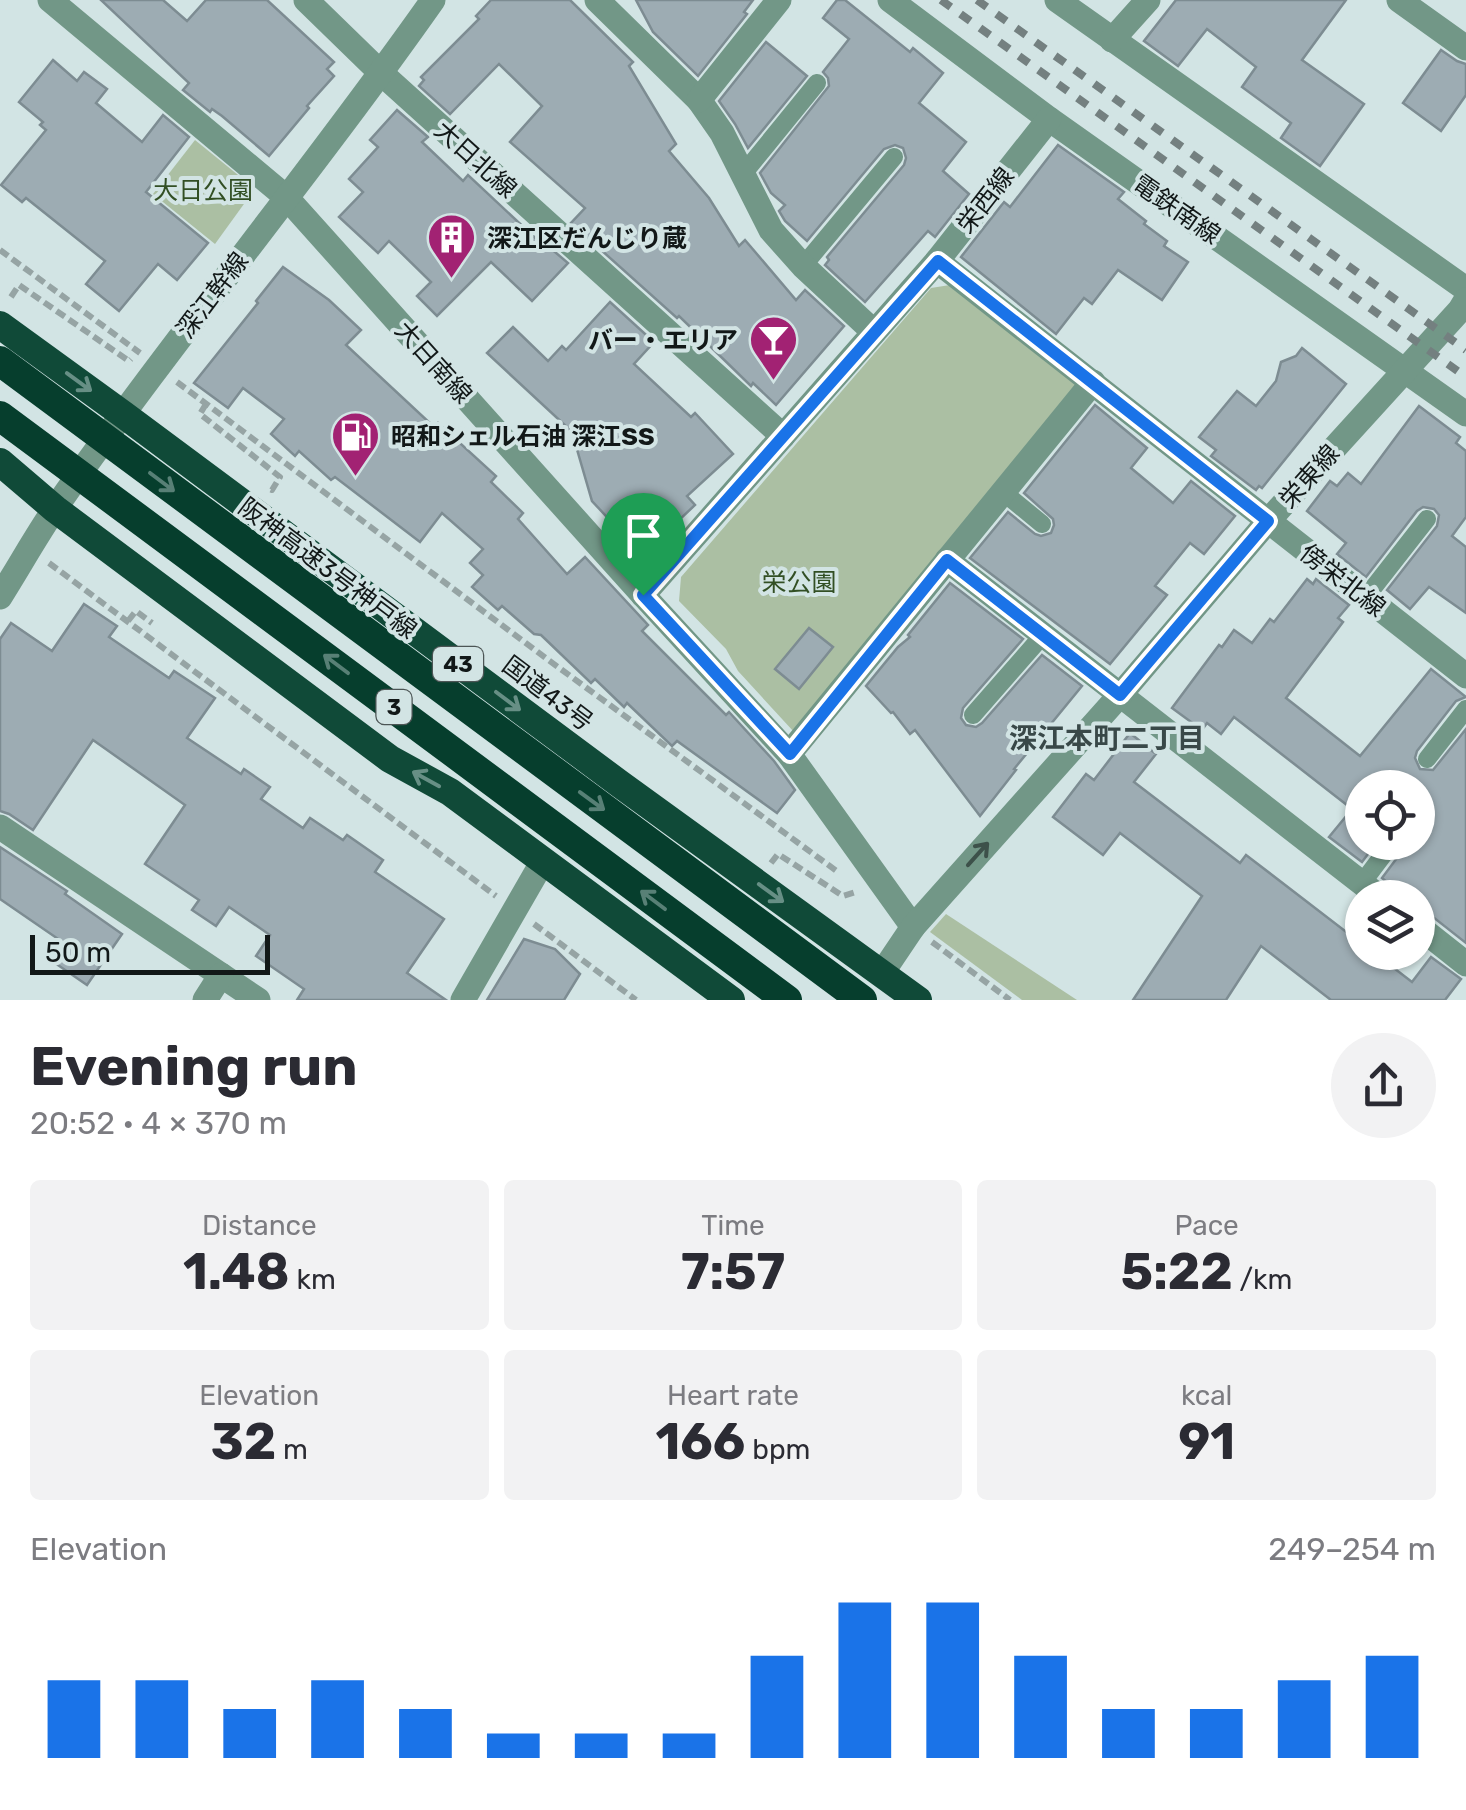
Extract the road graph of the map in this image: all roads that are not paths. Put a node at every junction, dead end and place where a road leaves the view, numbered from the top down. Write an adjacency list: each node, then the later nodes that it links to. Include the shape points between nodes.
1 (50, 0): 18 (street, 大日南線)
2 (306, 0): 12 (street, 大日北線)
3 (433, 0): 12 (street, 深江幹線)
4 (597, 0): 14 (street)
5 (779, 0): 14 (street)
6 (890, 0): 15 (street, 電鉄南線)
7 (1058, 0): 10 (street)
8 (1148, 0): 10 (street)
9 (1398, 0): 11 (street)
10 (1112, 40): 21 (street)
11 (1466, 48)
12 (381, 74): 18 (street, 深江幹線); 31 (street, 大日北線)
13 (817, 83): 17 (lane)
14 (699, 100): 17 (street)
15 (1049, 119): 19 (street, 栄西線); 26 (street, 電鉄南線)
16 (894, 157): 20 (lane)
17 (743, 174): 20 (street, via 771,230)
18 (286, 198): 28 (street, 深江幹線, via 150,359); 39 (street, 大日南線)
19 (938, 261): 24 (street, 栄西線); 27 (street, 傍栄北線)
20 (804, 266): 24 (street)
21 (1466, 289)
22 (1466, 300): 26 (street, 栄東線)
23 (0, 325): 28 (highway, 国道43号 / 43, one-way to 28)
24 (874, 332): 31 (street, 栄西線)
25 (0, 361): 62 (highway, 阪神高速3号神戸線 / 3, one-way to 62)
26 (1404, 370): 29 (street, 電鉄南線); 36 (street, 栄東線)
27 (1093, 382): 33 (street); 36 (street, 傍栄北線)
28 (124, 414): 34 (street, 深江幹線); 55 (highway, 国道43号 / 43, one-way to 55)
29 (1466, 414)
30 (0, 416): 61 (highway, 3, one-way to 30)
31 (784, 436): 39 (street, 栄西線)
32 (0, 462): 34 (highway)
33 (1003, 492): 37 (lane); 38 (street)
34 (55, 509): 40 (street, 深江幹線); 50 (highway, one-way to 34, via 450,792 390,758)
35 (1427, 519): 41 (lane)
36 (1268, 521): 41 (street, 傍栄北線); 44 (street, 栄東線)
37 (1042, 524)
38 (947, 560): 42 (street); 47 (street)
39 (643, 595): 47 (street, 大日南線)
40 (0, 597)
41 (1366, 598): 43 (street, 傍栄北線)
42 (1043, 635): 44 (street); 46 (lane)
43 (1466, 676)
44 (1120, 695): 51 (street); 52 (street, 栄東線, one-way to 44)
45 (1466, 709): 48 (lane)
46 (973, 714)
47 (790, 754): 52 (street, 大日南線)
48 (1428, 759)
49 (0, 827): 56 (street)
50 (543, 861): 59 (street); 60 (highway)
51 (1358, 880)
52 (913, 927): 55 (street, 栄東線)
53 (1435, 939): 54 (street)
54 (1466, 964)
55 (882, 973): 63 (highway, 国道43号 / 43)
56 (221, 975): 57 (street); 58 (street)
57 (205, 1000)
58 (258, 1000)
59 (462, 1000)
60 (732, 1000)
61 (787, 1000)
62 (862, 1000)
63 (918, 1000)

